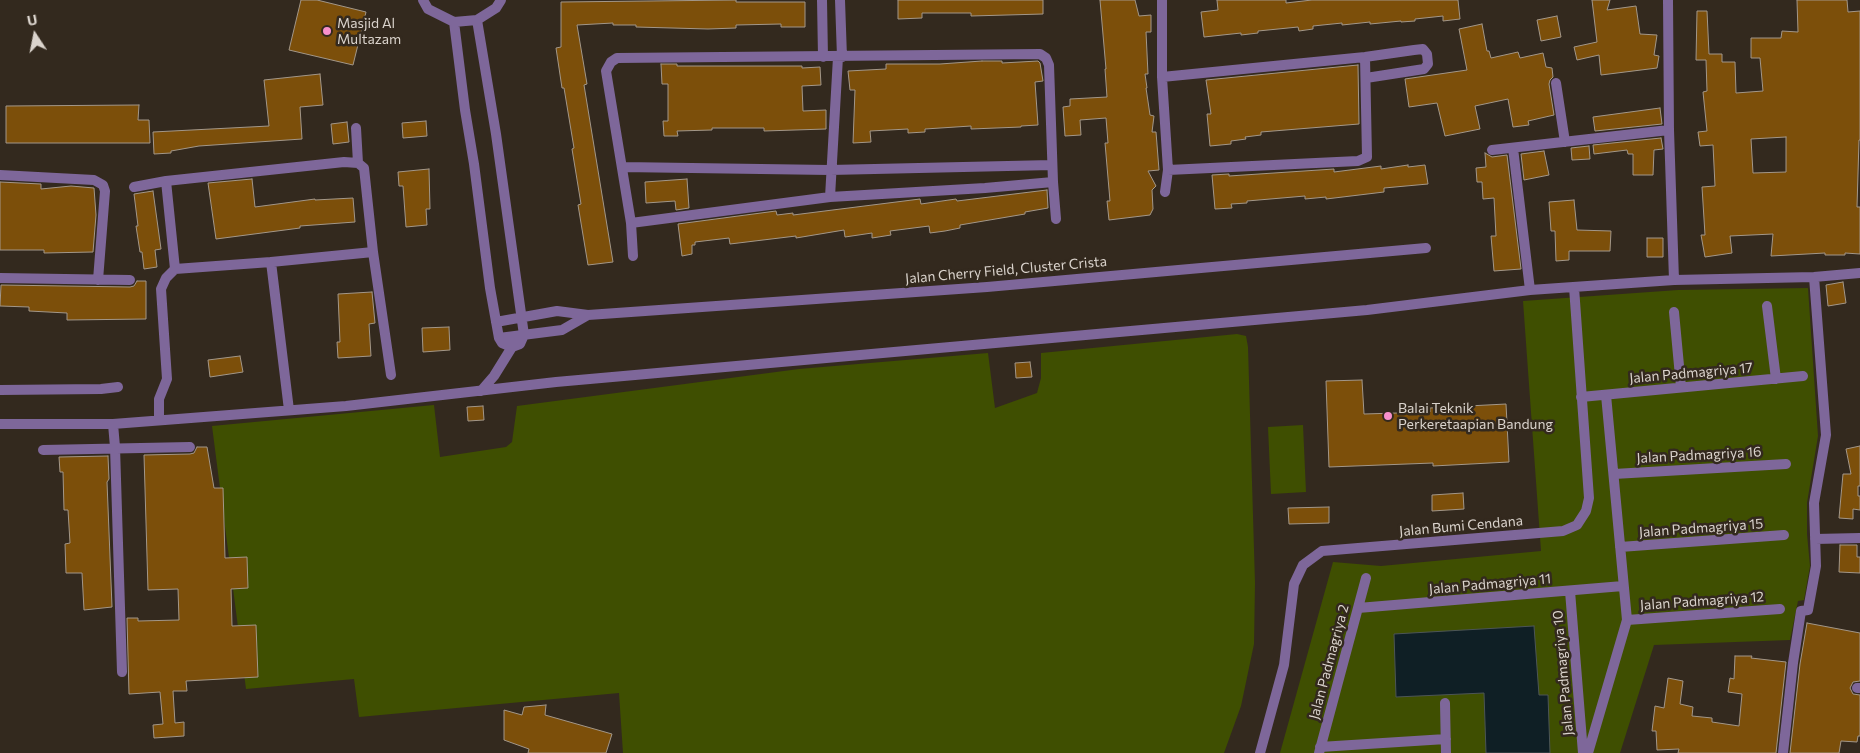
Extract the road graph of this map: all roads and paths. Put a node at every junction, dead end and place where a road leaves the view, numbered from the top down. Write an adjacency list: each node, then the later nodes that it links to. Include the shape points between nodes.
1 (423, 0): 8 (street, via 428,9)
2 (501, 0): 7 (street, via 496,8)
3 (822, 0): 9 (street)
4 (840, 0): 10 (street)
5 (1162, 0): 12 (street)
6 (1668, 0): 16 (street)
7 (477, 20): 8 (street); 49 (street)
8 (454, 22): 50 (street)
9 (823, 57): 10 (street); 22 (street, via 617,58 606,71)
10 (840, 57): 21 (street, via 1040,54 1049,65); 23 (street)
11 (1365, 57): 12 (street); 13 (street); 13 (street, via 1422,49 1427,54 1428,64 1424,70)
12 (1162, 78): 24 (street)
13 (1366, 78): 24 (street, via 1367,157 1358,161)
14 (1556, 83): 17 (street)
15 (356, 128): 20 (street)
16 (1669, 130): 17 (street); 43 (street)
17 (1565, 142): 18 (street)
18 (1513, 148): 19 (street); 45 (street)
19 (1492, 150)
20 (358, 163): 26 (street); 34 (street, via 364,168)
21 (1052, 165): 23 (street); 27 (street)
22 (622, 167): 23 (street); 32 (street)
23 (830, 170): 30 (street)
24 (1168, 170): 29 (street)
25 (0, 175): 41 (street, via 94,180 103,186)
26 (166, 181): 28 (street); 37 (street)
27 (1053, 182): 30 (street); 31 (street)
28 (134, 187)
29 (1165, 192)
30 (830, 197): 32 (street)
31 (1056, 219)
32 (631, 223): 35 (street)
33 (1426, 248): 48 (street, Jalan Cherry Field, Cluster Crista, via 996,286)
34 (373, 252): 36 (street); 54 (street)
35 (633, 256)
36 (271, 262): 37 (street); 63 (street)
37 (175, 269): 64 (street, via 161,289 167,379 159,398)
38 (1860, 273): 39 (street)
39 (1814, 277): 43 (street); 74 (street, via 1826,435 1814,504)
40 (0, 278): 41 (street)
41 (98, 280): 42 (street)
42 (130, 280)
43 (1674, 280): 44 (street)
44 (1574, 287): 45 (street); 62 (street, Jalan Bumi Cendana)
45 (1530, 290): 60 (street, via 1368,310)
46 (1767, 306): 56 (street)
47 (1674, 312): 58 (street)
48 (588, 315): 49 (street, via 558,311); 51 (street, via 562,330)
49 (521, 317): 50 (street); 51 (street)
50 (496, 322): 52 (street)
51 (524, 335): 52 (street); 53 (street, via 520,344)
52 (500, 338): 53 (street, via 502,343)
53 (512, 347): 60 (street)
54 (391, 375)
55 (1803, 376): 56 (street, Jalan Padmagriya 17)
56 (1776, 378): 58 (street, Jalan Padmagriya 17)
57 (118, 387): 59 (street)
58 (1681, 387): 61 (street, Jalan Padmagriya 17)
59 (0, 390)
60 (481, 391): 63 (street)
61 (1606, 395): 62 (street, Jalan Padmagriya 17); 71 (street, Jalan Padmagriya 10)
62 (1581, 397): 86 (street, Jalan Bumi Cendana, via 1589,498 1578,525 1563,531 1322,551 1303,565 1294,584 1284,665)
63 (289, 410): 64 (street)
64 (159, 420): 66 (street)
65 (0, 424): 66 (street)
66 (113, 424): 68 (street)
67 (190, 447): 68 (street)
68 (115, 448): 69 (street); 82 (street)
69 (42, 450)
70 (1786, 464): 71 (street, Jalan Padmagriya 16)
71 (1614, 474): 75 (street, Jalan Padmagriya 10)
72 (1784, 535): 75 (street, Jalan Padmagriya 15)
73 (1860, 538): 74 (street)
74 (1815, 539): 91 (street, via 1816,566 1808,610 1801,611)
75 (1620, 547): 77 (street, Jalan Padmagriya 10)
76 (1366, 578): 79 (street, Jalan Padmagriya 2)
77 (1624, 586): 78 (street, Jalan Padmagriya 11); 81 (street, Jalan Padmagriya 10)
78 (1570, 591): 79 (street, Jalan Padmagriya 11); 89 (street, Jalan Padmagriya 10)
79 (1358, 608): 85 (street, Jalan Padmagriya 2)
80 (1780, 609): 81 (street, Jalan Padmagriya 12)
81 (1626, 620): 90 (street, Jalan Padmagriya 10)
82 (122, 672)
83 (1445, 703): 84 (street)
84 (1446, 739): 85 (street); 88 (street)
85 (1319, 750): 87 (street)
86 (1260, 753)
87 (1341, 753)
88 (1446, 753)
89 (1583, 753)
90 (1588, 753)
91 (1783, 753)

